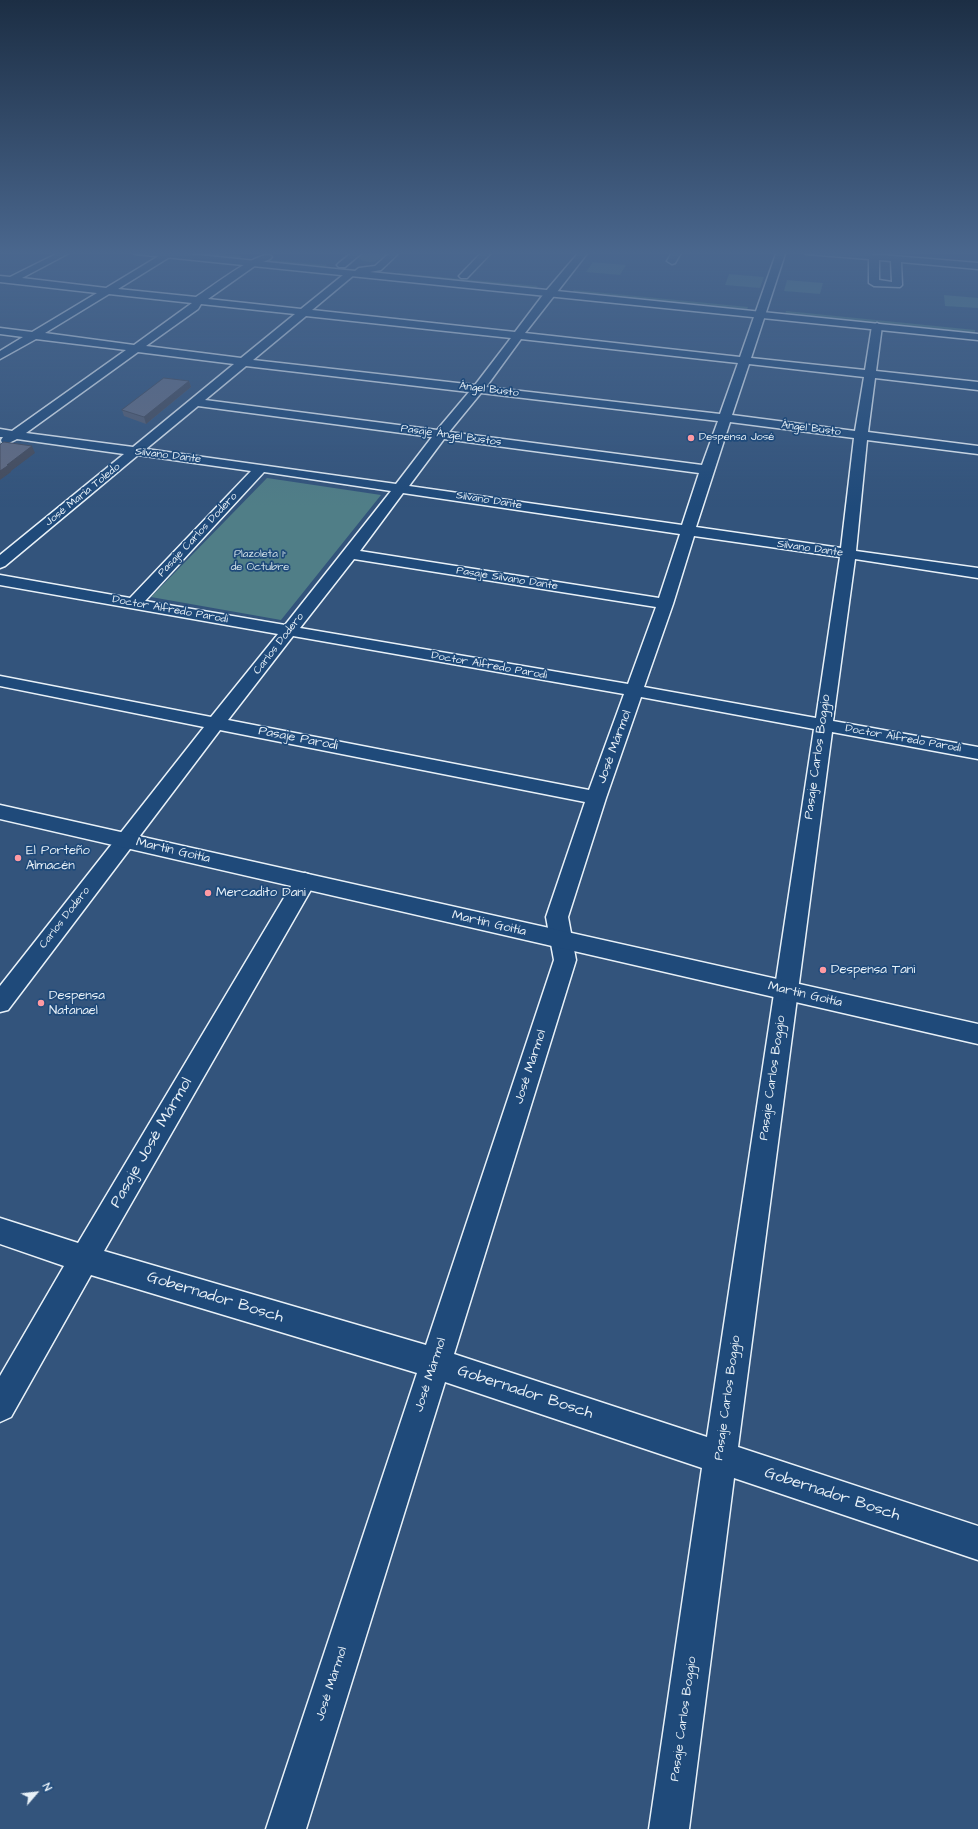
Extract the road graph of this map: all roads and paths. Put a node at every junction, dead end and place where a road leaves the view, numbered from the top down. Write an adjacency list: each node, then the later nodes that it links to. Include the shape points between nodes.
1 (32, 336): 10 (street)
2 (45, 336): 9 (street, Ángel Busto)
3 (154, 336): 9 (street)
4 (274, 336): 12 (street, José María Toledo)
5 (517, 336): 15 (street, Carlos Dodero)
6 (520, 336): 11 (street)
7 (753, 336): 11 (street, José Mármol)
8 (876, 336): 13 (street, Pasaje Carlos Boggio)
9 (138, 348): 12 (street, Ángel Busto); 18 (street)
10 (0, 356)
11 (745, 360): 13 (street); 17 (street, José Mármol)
12 (243, 362): 15 (street, Ángel Busto); 16 (street, José María Toledo)
13 (870, 375): 14 (street); 20 (street, Pasaje Carlos Boggio)
14 (978, 386)
15 (478, 389): 17 (street, Ángel Busto); 19 (street, Carlos Dodero)
16 (196, 402): 19 (street, Pasaje Ángel Bustos); 23 (street, José María Toledo)
17 (724, 418): 20 (street, Ángel Busto); 25 (street, José Mármol)
18 (6, 434): 21 (street); 23 (street, Silvano Dante)
19 (441, 434): 25 (street, Pasaje Ángel Bustos); 26 (street, Carlos Dodero)
20 (861, 435): 22 (street, Ángel Busto); 29 (street, Pasaje Carlos Boggio)
21 (0, 444)
22 (978, 450)
23 (136, 452): 24 (street, Silvano Dante); 30 (street, José María Toledo)
24 (261, 468): 26 (street, Silvano Dante); 33 (street, Pasaje Carlos Dodero)
25 (707, 470): 27 (street, José Mármol)
26 (400, 488): 27 (street, Silvano Dante); 28 (street, Carlos Dodero)
27 (688, 531): 29 (street, Silvano Dante); 34 (street, José Mármol)
28 (350, 554): 34 (street, Pasaje Silvano Dante); 35 (street, Carlos Dodero)
29 (848, 554): 31 (street, Silvano Dante); 39 (street, Pasaje Carlos Boggio)
30 (0, 562)
31 (978, 573)
32 (0, 580): 33 (street, Doctor Alfredo Parodi)
33 (134, 603): 35 (street, Doctor Alfredo Parodi)
34 (665, 604): 37 (street, José Mármol)
35 (290, 631): 37 (street, Doctor Alfredo Parodi); 38 (street, Carlos Dodero)
36 (0, 681): 38 (street, Pasaje Parodi)
37 (635, 691): 39 (street, Doctor Alfredo Parodi); 41 (street, José Mármol)
38 (216, 723): 41 (street, Pasaje Parodi); 43 (street, Carlos Dodero)
39 (823, 724): 40 (street, Doctor Alfredo Parodi); 46 (street, Pasaje Carlos Boggio)
40 (978, 753)
41 (596, 798): 45 (street, José Mármol, via 557,917)
42 (0, 812): 43 (street, Martín Goitía)
43 (126, 840): 44 (street, Martín Goitía); 47 (street, Carlos Dodero)
44 (305, 881): 45 (street, Martín Goitía); 50 (street, Pasaje José Mármol)
45 (561, 940): 46 (street, Martín Goitía); 51 (street, José Mármol, via 565,960)
46 (786, 990): 48 (street, Martín Goitía); 53 (street, Pasaje Carlos Boggio)
47 (0, 1003)
48 (978, 1034)
49 (0, 1231): 50 (street, Gobernador Bosch)
50 (84, 1259): 51 (street, Gobernador Bosch); 52 (street, Pasaje José Mármol)
51 (435, 1363): 53 (street, Gobernador Bosch); 55 (street, José Mármol)
52 (0, 1406)
53 (720, 1458): 54 (street, Gobernador Bosch); 56 (street, Pasaje Carlos Boggio)
54 (978, 1543)
55 (286, 1829)
56 (669, 1829)

